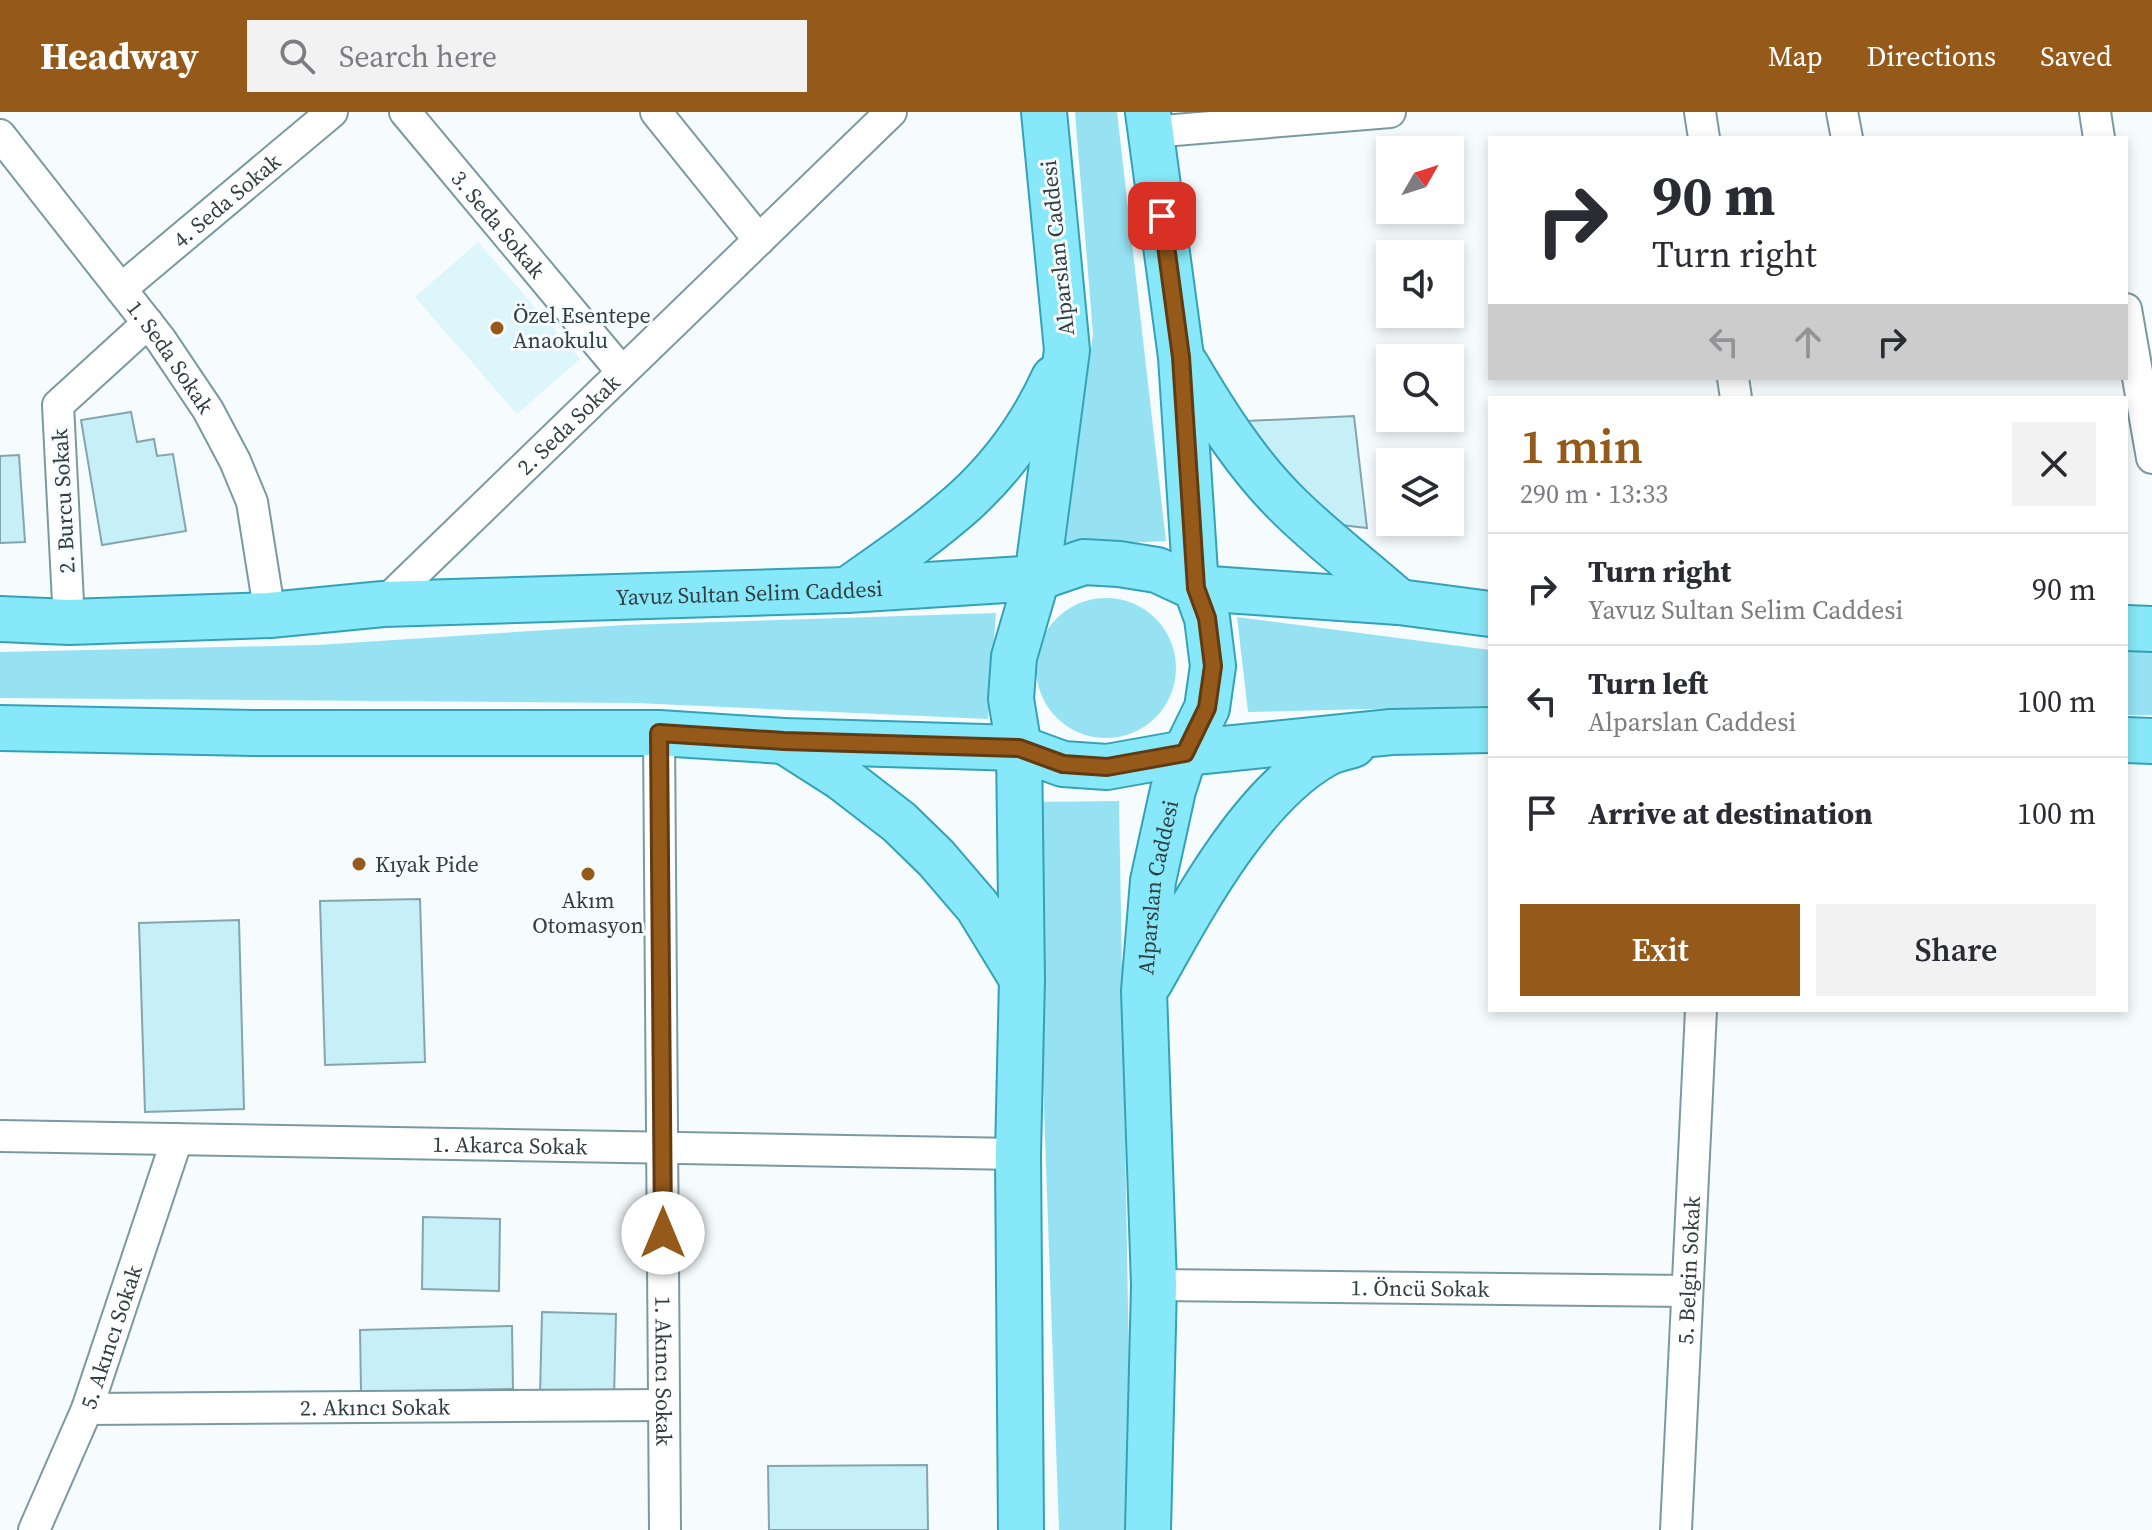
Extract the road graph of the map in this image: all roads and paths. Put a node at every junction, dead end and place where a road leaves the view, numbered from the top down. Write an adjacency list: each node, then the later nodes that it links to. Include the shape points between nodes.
1 (332, 112): 16 (street, 4. Seda Sokak)
2 (405, 112): 21 (street, 3. Seda Sokak)
3 (656, 112): 15 (street)
4 (891, 112): 15 (street, 2. Seda Sokak)
5 (1044, 112): 19 (main road, Alparslan Caddesi)
6 (1390, 112): 10 (street)
7 (1700, 112): 12 (street)
8 (1842, 112): 13 (street)
9 (2095, 112): 14 (street)
10 (1150, 122): 20 (main road, Alparslan Caddesi)
11 (0, 135): 16 (street, 1. Seda Sokak)
12 (1704, 136)
13 (1847, 136)
14 (2099, 136)
15 (759, 240): 21 (street, 2. Seda Sokak)
16 (121, 289): 18 (street, 1. Seda Sokak)
17 (2128, 320): 22 (street)
18 (148, 323): 29 (street, 1. Seda Sokak, via 208,410 235,461 252,502); 31 (street, 2. Burcu Sokak, via 58,405)
19 (1067, 350): 23 (main road, Alparslan Caddesi); 25 (main road, via 1042,405 1008,454 966,500)
20 (1181, 357): 24 (main road, Alparslan Caddesi); 26 (main road, via 1215,414 1281,497)
21 (622, 372): 27 (street, 2. Seda Sokak)
22 (2152, 458)
23 (1037, 578): 24 (main road, Yavuz Sultan Selim Caddesi, via 1084,562 1119,564 1157,570); 25 (main road, Yavuz Sultan Selim Caddesi); 41 (main road, Alparslan Caddesi, via 1014,657 1011,699)
24 (1196, 588): 26 (main road, Yavuz Sultan Selim Caddesi); 42 (main road, Alparslan Caddesi, via 1207,618 1213,666 1207,708)
25 (847, 590): 27 (main road, Yavuz Sultan Selim Caddesi)
26 (1399, 602): 28 (main road, Yavuz Sultan Selim Caddesi)
27 (383, 604): 29 (main road, Yavuz Sultan Selim Caddesi)
28 (1488, 614)
29 (270, 615): 31 (main road, Yavuz Sultan Selim Caddesi)
30 (0, 619): 31 (main road, Yavuz Sultan Selim Caddesi)
31 (69, 622)
32 (2128, 628): 33 (main road)
33 (2152, 629)
34 (0, 728): 37 (main road)
35 (1488, 730): 36 (main road)
36 (1391, 732): 42 (main road); 44 (main road, via 1325,755 1284,785 1224,859)
37 (659, 733): 39 (main road); 48 (street, 1. Akıncı Sokak)
38 (2128, 740): 40 (main road)
39 (784, 741): 41 (main road); 43 (main road, via 842,778 936,858 978,907)
40 (2152, 741)
41 (1019, 748): 42 (main road, via 1063,764 1107,767); 43 (main road, Alparslan Caddesi)
42 (1185, 753): 44 (main road, Alparslan Caddesi, via 1153,881)
43 (1022, 979): 49 (main road, Alparslan Caddesi)
44 (1144, 991): 50 (main road, Alparslan Caddesi)
45 (1701, 1012): 51 (street, 5. Belgin Sokak)
46 (0, 1136): 47 (street, 1. Akarca Sokak)
47 (177, 1139): 48 (street, 1. Akarca Sokak); 53 (street, 5. Akıncı Sokak)
48 (662, 1148): 49 (street, 1. Akarca Sokak); 52 (street, 1. Akıncı Sokak)
49 (1018, 1154): 56 (main road, Alparslan Caddesi)
50 (1154, 1285): 51 (street, 1. Öncü Sokak); 57 (main road, Alparslan Caddesi)
51 (1687, 1291): 58 (street, 5. Belgin Sokak)
52 (664, 1405): 53 (street, 2. Akıncı Sokak); 55 (street, 1. Akıncı Sokak)
53 (87, 1409): 54 (street, 5. Akıncı Sokak)
54 (34, 1530)
55 (665, 1530)
56 (1021, 1530)
57 (1148, 1530)
58 (1676, 1530)

